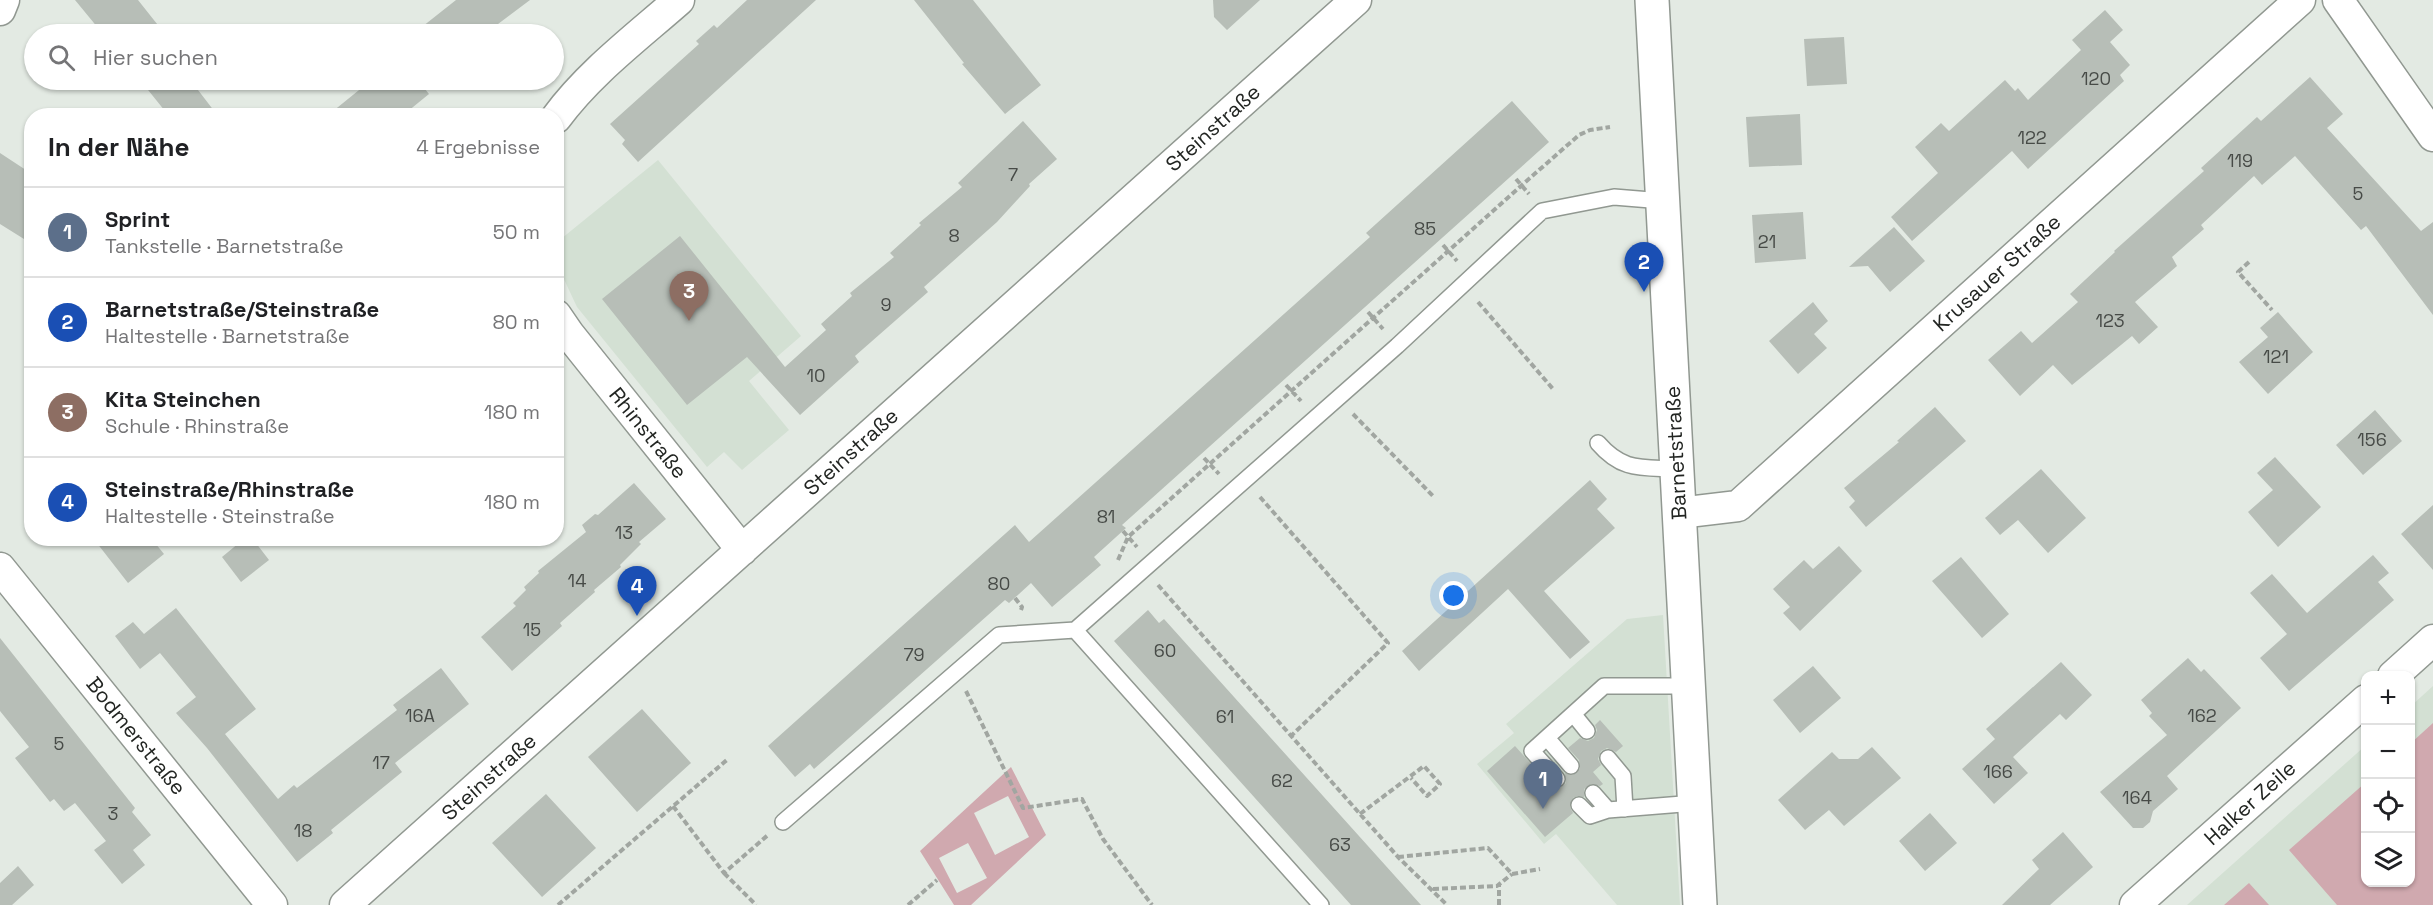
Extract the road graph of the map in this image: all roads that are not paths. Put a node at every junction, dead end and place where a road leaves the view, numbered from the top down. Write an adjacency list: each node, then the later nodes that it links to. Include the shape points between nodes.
1 (4, 0): 7 (street)
2 (679, 0): 8 (street)
3 (1356, 0): 15 (street, Steinstraße)
4 (1652, 0): 10 (street, Barnetstraße)
5 (2300, 0): 14 (street, Krusauer Straße, via 1738,506)
6 (2338, 0): 9 (street)
7 (0, 10)
8 (563, 108)
9 (2433, 136)
10 (1663, 201): 13 (street, Barnetstraße); 17 (lane, via 1614,197 1542,211 1463,286)
11 (564, 327): 15 (street, Rhinstraße)
12 (1598, 443): 13 (lane, via 1624,465)
13 (1677, 469): 14 (street, Barnetstraße)
14 (1679, 513): 20 (street, Barnetstraße)
15 (742, 550): 35 (street, Steinstraße)
16 (0, 568): 34 (street, Bodmerstraße)
17 (1075, 630): 33 (lane, via 999,635); 36 (lane)
18 (2433, 640): 19 (street)
19 (2398, 671)
20 (1688, 686): 22 (lane, via 1604,686); 29 (street, Barnetstraße)
21 (2361, 704): 38 (street, Halker Zeile)
22 (1574, 715): 23 (lane); 24 (lane)
23 (1587, 731)
24 (1547, 738): 26 (lane); 27 (lane, via 1532,751)
25 (1608, 758): 31 (lane, via 1623,776)
26 (1571, 766)
27 (1557, 779)
28 (1593, 793): 32 (lane)
29 (1695, 803): 31 (lane); 37 (street, Barnetstraße)
30 (1580, 805): 32 (lane, via 1590,816)
31 (1625, 809): 32 (lane)
32 (1608, 810)
33 (783, 822)
34 (272, 905)
35 (345, 905)
36 (1321, 905)
37 (1700, 905)
38 (2134, 905)

